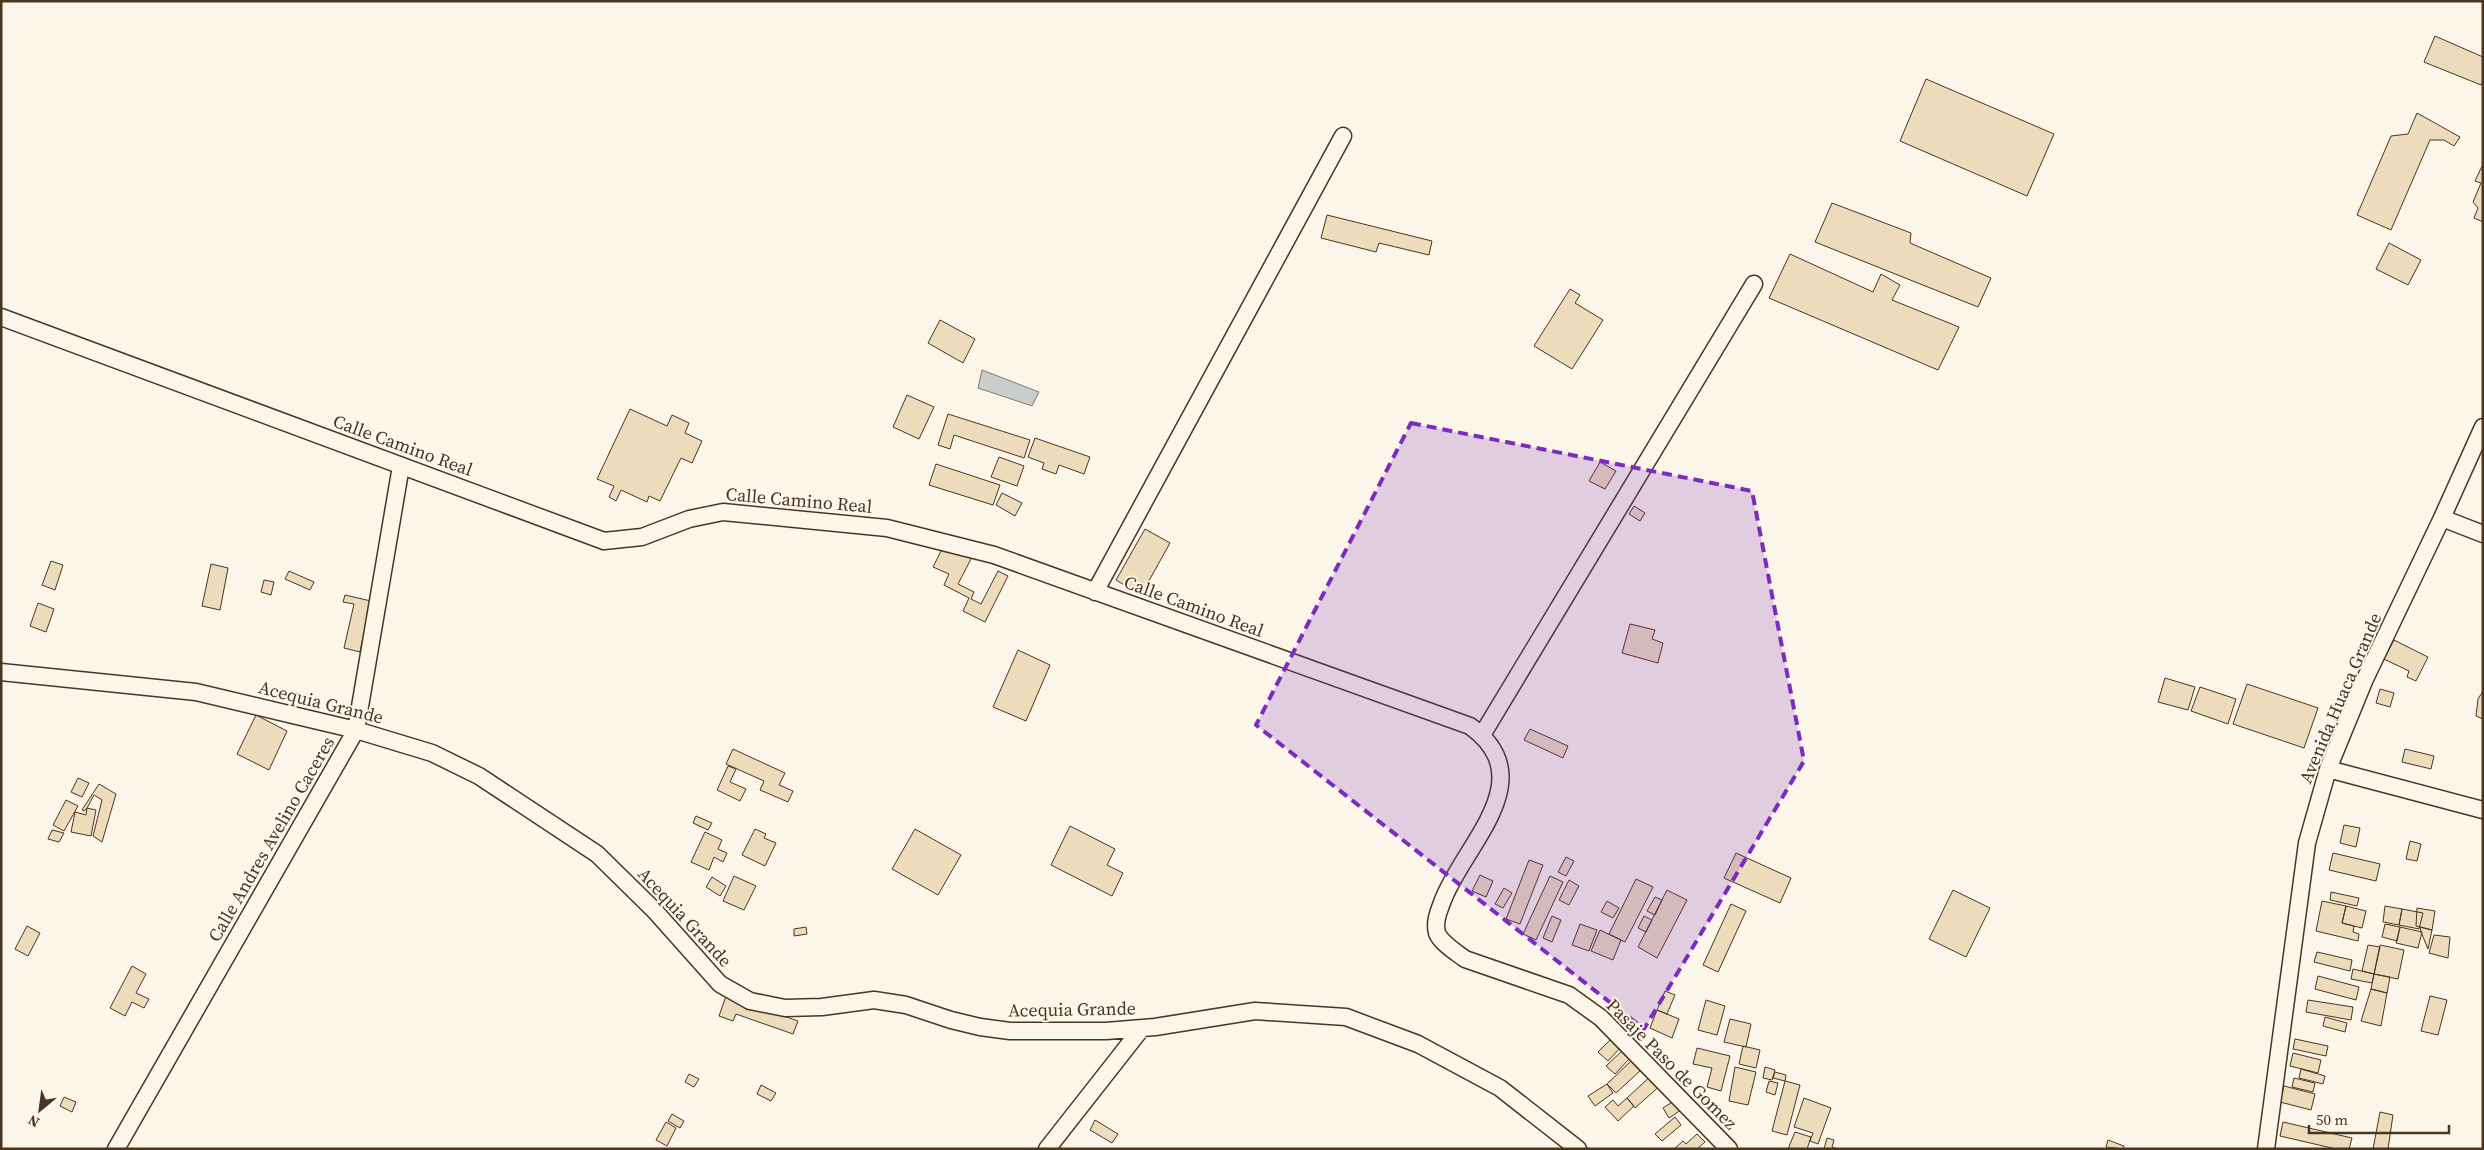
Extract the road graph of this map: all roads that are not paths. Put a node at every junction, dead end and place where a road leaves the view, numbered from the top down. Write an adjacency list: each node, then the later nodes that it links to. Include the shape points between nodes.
1 (1343, 136): 8 (street)
2 (1754, 284): 11 (street)
3 (1, 317): 5 (street, Calle Camino Real)
4 (2483, 427): 6 (street, Avenida Huaca Grande)
5 (401, 466): 8 (street, Calle Camino Real, via 604,541 642,537 689,519 723,512 878,527 994,556); 10 (street, Calle Andres Avelino Caceres)
6 (2442, 518): 7 (street); 12 (street, Avenida Huaca Grande, via 2365,679)
7 (2483, 534)
8 (1095, 592): 11 (street, Calle Camino Real, via 1470,726)
9 (1, 672): 10 (street, Acequia Grande, via 196,692)
10 (356, 730): 14 (street, Acequia Grande, via 432,753 479,776 597,854 654,910 720,984 750,1001 785,1008 874,1000 906,1004 950,1020 1010,1031); 15 (street, Calle Andres Avelino Caceres)
11 (1482, 735): 18 (street, Pasaje Paso de Gomez, via 1493,747 1500,767 1500,791 1493,814 1449,885 1436,918 1438,934 1465,959 1569,995 1601,1018)
12 (2328, 769): 13 (street); 19 (street, Avenida Huaca Grande, via 2306,843)
13 (2483, 810)
14 (1142, 1028): 16 (street); 17 (street, Acequia Grande, via 1255,1011 1346,1017 1418,1044 1500,1088)
15 (116, 1149)
16 (1047, 1149)
17 (1578, 1149)
18 (1729, 1149)
19 (2266, 1149)

